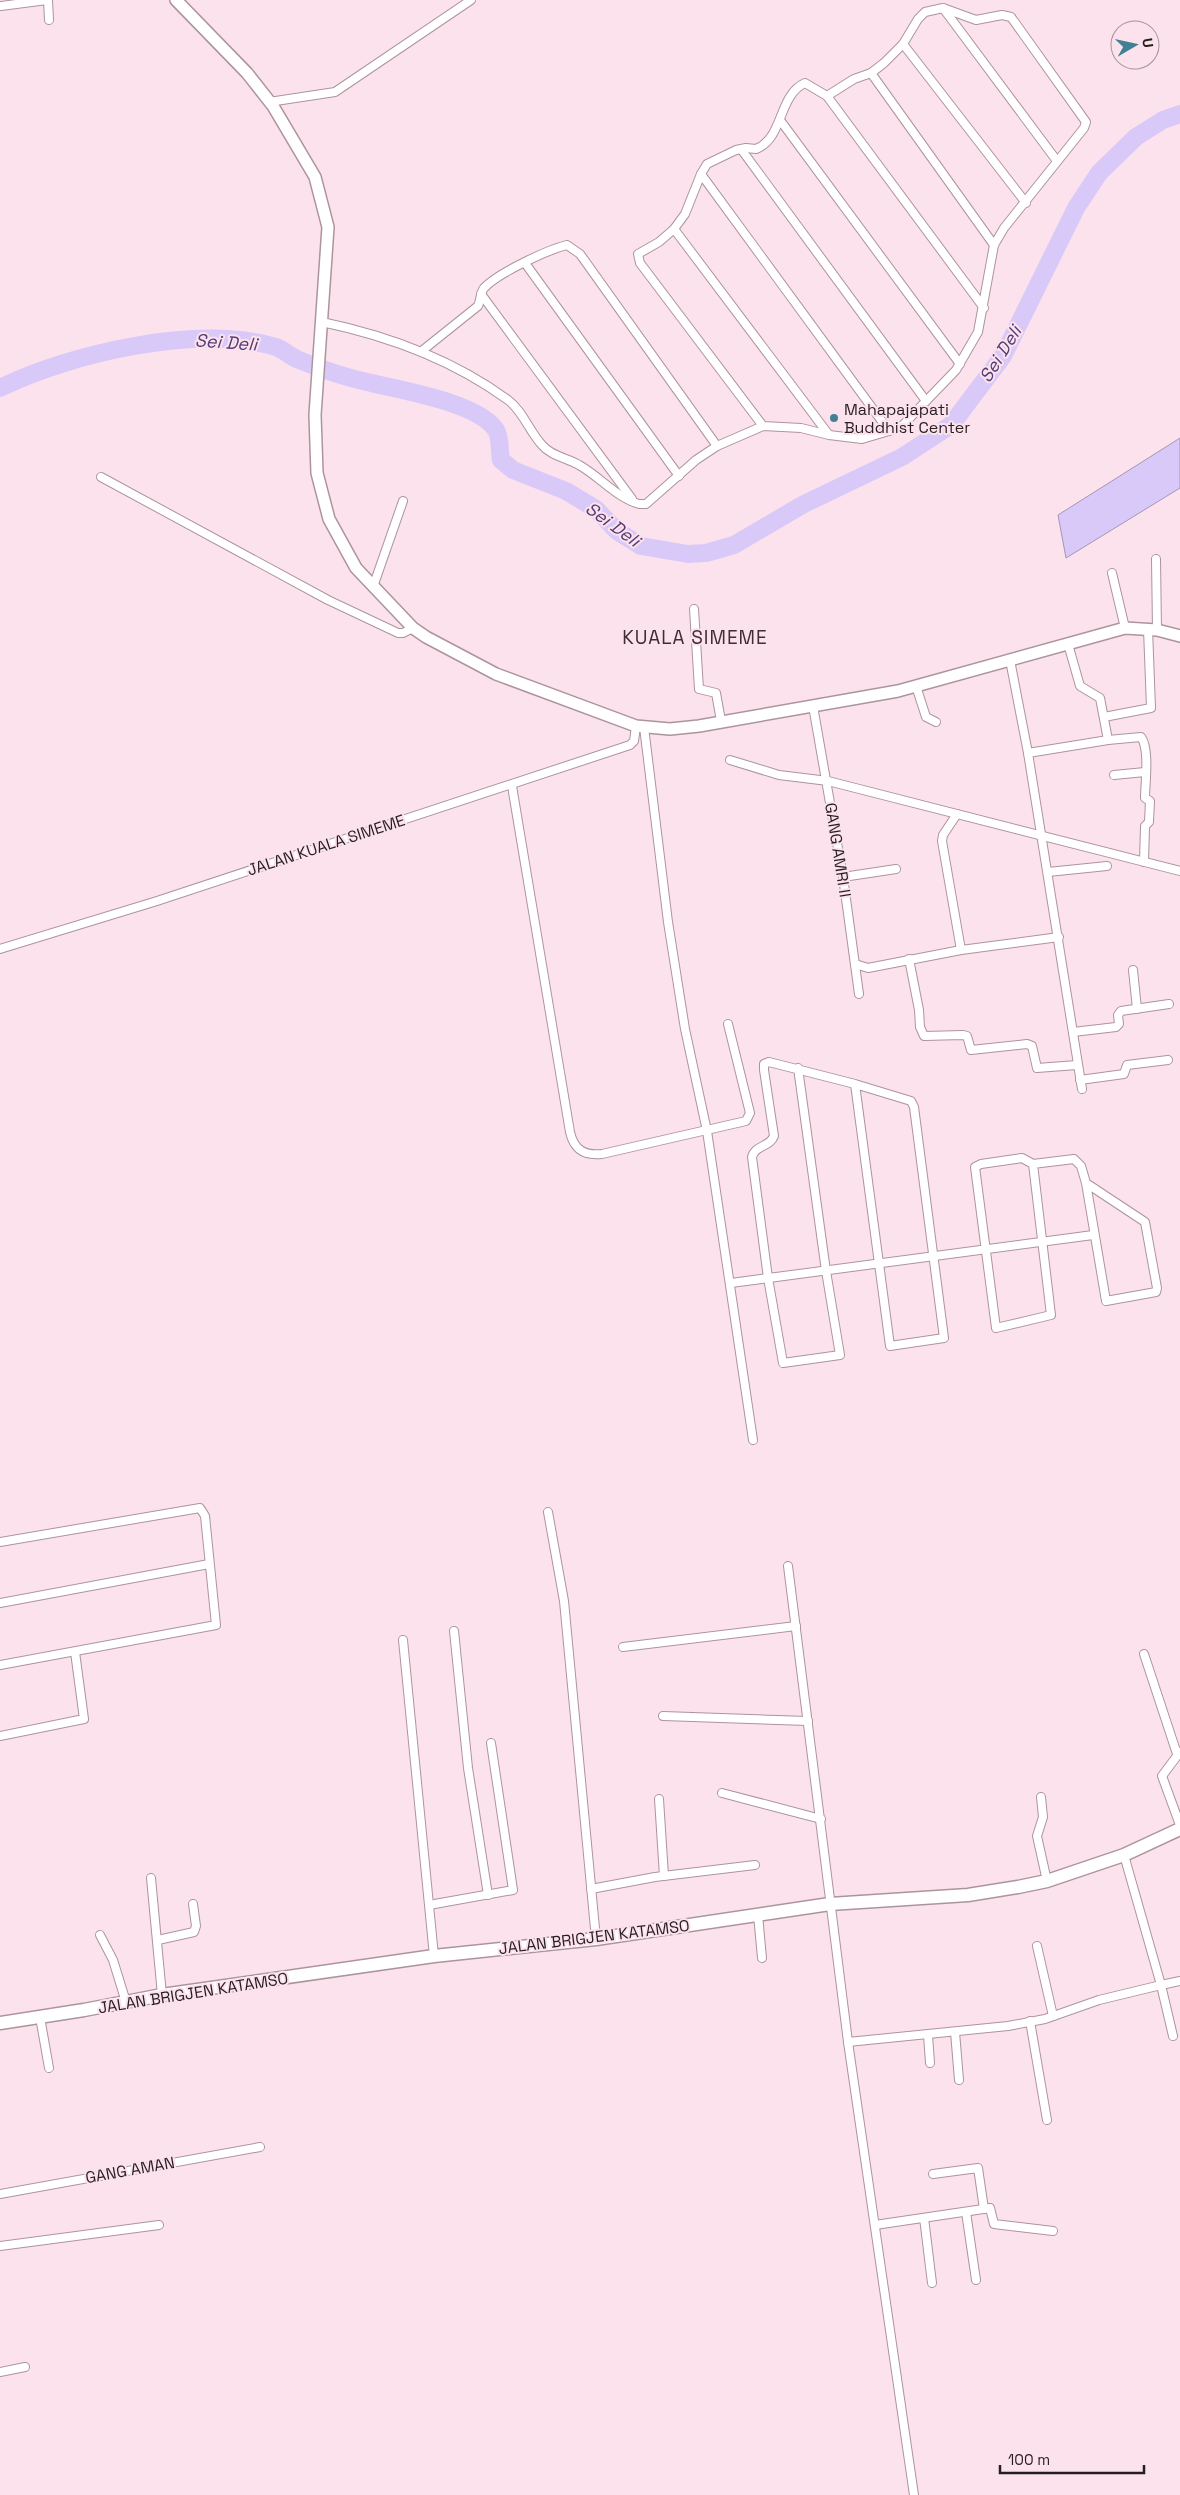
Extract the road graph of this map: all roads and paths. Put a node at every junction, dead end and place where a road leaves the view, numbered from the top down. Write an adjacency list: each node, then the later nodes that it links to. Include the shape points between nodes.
1 (47, 0): 4 (street); 6 (street)
2 (176, 0): 10 (main road, via 246,73)
3 (471, 0): 10 (street, via 335,92)
4 (0, 6)
5 (944, 8): 7 (street, via 925,12); 13 (street); 13 (street, via 976,20 1011,17 1086,122)
6 (49, 20)
7 (903, 44): 8 (street); 15 (street)
8 (871, 73): 9 (street); 17 (street)
9 (827, 96): 11 (street, via 810,84 800,85 791,94); 20 (street)
10 (269, 102): 21 (main road, via 315,177 325,208 328,227)
11 (780, 120): 12 (street, via 762,146); 23 (street)
12 (741, 148): 14 (street, via 711,162); 24 (street)
13 (1057, 161): 15 (street)
14 (701, 174): 16 (street, via 685,214); 26 (street)
15 (1026, 203): 17 (street)
16 (674, 229): 25 (street, via 659,242 640,251 638,257); 27 (street)
17 (994, 245): 20 (street)
18 (525, 263): 19 (street, via 490,284); 28 (street, via 558,248 568,245 574,248); 30 (street)
19 (481, 294): 22 (street, via 478,306); 32 (street)
20 (984, 308): 23 (street, via 978,332)
21 (321, 327): 22 (street, via 350,328); 35 (main road, via 315,415 317,473 329,518 356,568)
22 (423, 350): 32 (street, via 509,401 521,413 543,447 579,465)
23 (960, 364): 24 (street)
24 (926, 401): 26 (street, via 903,424)
25 (763, 426): 27 (street, via 800,428); 28 (street)
26 (889, 431): 27 (street, via 862,439)
27 (829, 435)
28 (717, 446): 30 (street)
29 (101, 476): 37 (street, via 328,600 398,633)
30 (679, 476): 32 (street, via 646,504)
31 (403, 501): 35 (street)
32 (635, 503)
33 (1156, 560): 39 (street)
34 (1112, 573): 38 (street)
35 (373, 587): 37 (main road)
36 (694, 609): 46 (street, via 699,689 716,693)
37 (413, 628): 48 (main road, via 496,674)
38 (1125, 628): 39 (main road); 41 (main road)
39 (1152, 629): 40 (main road); 45 (street, via 1151,708)
40 (1180, 636)
41 (1068, 644): 42 (main road); 45 (street, via 1080,686 1098,696)
42 (1010, 660): 43 (main road); 50 (street)
43 (916, 686): 44 (main road); 47 (street, via 926,717)
44 (813, 706): 46 (main road); 54 (street, GANG AMRI II)
45 (1104, 717): 49 (street)
46 (721, 721): 48 (main road, via 685,728)
47 (936, 722)
48 (640, 726): 55 (street, JALAN KUALA SIMEME, via 630,745); 81 (street, via 685,1029)
49 (1108, 740): 50 (street); 52 (street, via 1141,737 1145,742)
50 (1028, 752): 57 (street)
51 (730, 760): 54 (street, via 779,775)
52 (1145, 772): 53 (street); 58 (street, via 1145,798 1150,801 1149,822 1145,826)
53 (1114, 776)
54 (828, 781): 56 (street); 63 (street, GANG AMRI II)
55 (512, 786): 65 (street, JALAN KUALA SIMEME); 81 (street, via 570,1132 576,1147 588,1155 602,1154)
56 (957, 814): 57 (street); 66 (street, via 942,841)
57 (1040, 834): 58 (street); 62 (street)
58 (1144, 862): 61 (street)
59 (1107, 866): 62 (street)
60 (896, 869): 63 (street)
61 (1180, 871)
62 (1048, 872): 64 (street)
63 (843, 876): 68 (street, GANG AMRI II)
64 (1059, 937): 66 (street); 74 (street)
65 (0, 949)
66 (961, 950): 67 (street)
67 (909, 960): 68 (street, via 868,968); 76 (street, via 924,1036 967,1036 971,1050 1027,1044 1032,1046 1037,1068)
68 (855, 964): 70 (street, GANG AMRI II)
69 (1133, 970): 72 (street)
70 (860, 994)
71 (1169, 1004): 72 (street)
72 (1137, 1009): 74 (street, via 1119,1013 1116,1027)
73 (728, 1024): 81 (street, via 749,1118)
74 (1073, 1032): 76 (street)
75 (1168, 1060): 78 (street, via 1127,1065 1124,1074)
76 (1077, 1065): 78 (street)
77 (798, 1068): 79 (street); 89 (street); 90 (street, via 768,1062 763,1067 774,1136 769,1143 756,1149 752,1157)
78 (1080, 1080): 80 (street)
79 (855, 1084): 87 (street, via 907,1099 914,1106); 88 (street)
80 (1082, 1088)
81 (707, 1132): 91 (street)
82 (1033, 1164): 83 (street, via 1074,1159 1081,1166); 85 (street); 86 (street, via 1022,1158 976,1166)
83 (1086, 1183): 84 (street); 84 (street, via 1145,1222 1157,1288 1154,1293 1106,1301)
84 (1093, 1234): 85 (street)
85 (1042, 1242): 86 (street); 86 (street, via 1050,1315 996,1328)
86 (986, 1248): 87 (street)
87 (932, 1255): 88 (street); 88 (street, via 944,1338 890,1346)
88 (878, 1262): 89 (street)
89 (826, 1271): 90 (street); 90 (street, via 840,1355 786,1364 780,1360)
90 (768, 1278): 91 (street)
91 (731, 1282): 92 (street)
92 (753, 1440)
93 (548, 1512): 121 (street, via 564,1601)
94 (0, 1542): 95 (street, via 197,1507 205,1516)
95 (209, 1564): 97 (street); 102 (street, via 215,1626)
96 (788, 1566): 98 (street)
97 (0, 1603)
98 (796, 1626): 101 (street); 106 (street)
99 (454, 1631): 122 (street, via 468,1768)
100 (403, 1640): 125 (street)
101 (623, 1647)
102 (75, 1652): 104 (street); 107 (street, via 84,1719)
103 (1144, 1654): 109 (street)
104 (0, 1666)
105 (663, 1716): 106 (street)
106 (808, 1721): 113 (street)
107 (0, 1736)
108 (491, 1743): 122 (street, via 513,1890)
109 (1178, 1753): 114 (street, via 1162,1776)
110 (722, 1793): 113 (street)
111 (1041, 1797): 120 (street, via 1043,1817 1036,1836)
112 (658, 1799): 118 (street)
113 (821, 1819): 124 (street)
114 (1180, 1824)
115 (1180, 1829): 116 (main road, JALAN BRIGJEN KATAMSO)
116 (1124, 1855): 120 (main road, JALAN BRIGJEN KATAMSO); 134 (street)
117 (755, 1865): 118 (street)
118 (664, 1876): 121 (street)
119 (151, 1878): 129 (street)
120 (1047, 1881): 124 (main road, JALAN BRIGJEN KATAMSO, via 968,1895)
121 (591, 1889): 128 (street)
122 (488, 1895): 125 (street)
123 (193, 1904): 129 (street, via 194,1932)
124 (830, 1904): 126 (main road, JALAN BRIGJEN KATAMSO); 144 (street)
125 (429, 1905): 131 (street)
126 (758, 1915): 128 (main road, JALAN BRIGJEN KATAMSO); 132 (street)
127 (100, 1935): 136 (street, via 113,1960)
128 (596, 1939): 131 (main road, JALAN BRIGJEN KATAMSO)
129 (158, 1940): 135 (street)
130 (1037, 1946): 137 (street)
131 (434, 1956): 135 (main road, JALAN BRIGJEN KATAMSO)
132 (762, 1958)
133 (1180, 1981): 134 (street)
134 (1161, 1985): 137 (street, via 1099,2000); 143 (street)
135 (162, 1995): 136 (main road, JALAN BRIGJEN KATAMSO)
136 (126, 2002): 138 (main road, JALAN BRIGJEN KATAMSO)
137 (1053, 2016): 139 (street)
138 (40, 2017): 140 (main road, JALAN BRIGJEN KATAMSO); 146 (street)
139 (1030, 2021): 141 (street); 148 (street)
140 (0, 2023)
141 (955, 2032): 142 (street); 147 (street)
142 (928, 2035): 144 (street); 145 (street)
143 (1172, 2036)
144 (848, 2042): 156 (street)
145 (930, 2063)
146 (48, 2068)
147 (959, 2080)
148 (1047, 2120)
149 (260, 2147): 151 (street, GANG AMAN)
150 (932, 2174): 152 (street, via 978,2168)
151 (0, 2194)
152 (984, 2209): 153 (street); 157 (street, via 990,2208 994,2224)
153 (966, 2212): 154 (street); 159 (street)
154 (924, 2218): 156 (street); 160 (street)
155 (159, 2224): 158 (street)
156 (875, 2225): 163 (street)
157 (1053, 2231)
158 (0, 2246)
159 (976, 2280)
160 (932, 2283)
161 (25, 2367): 162 (street)
162 (0, 2372)
163 (914, 2495)

